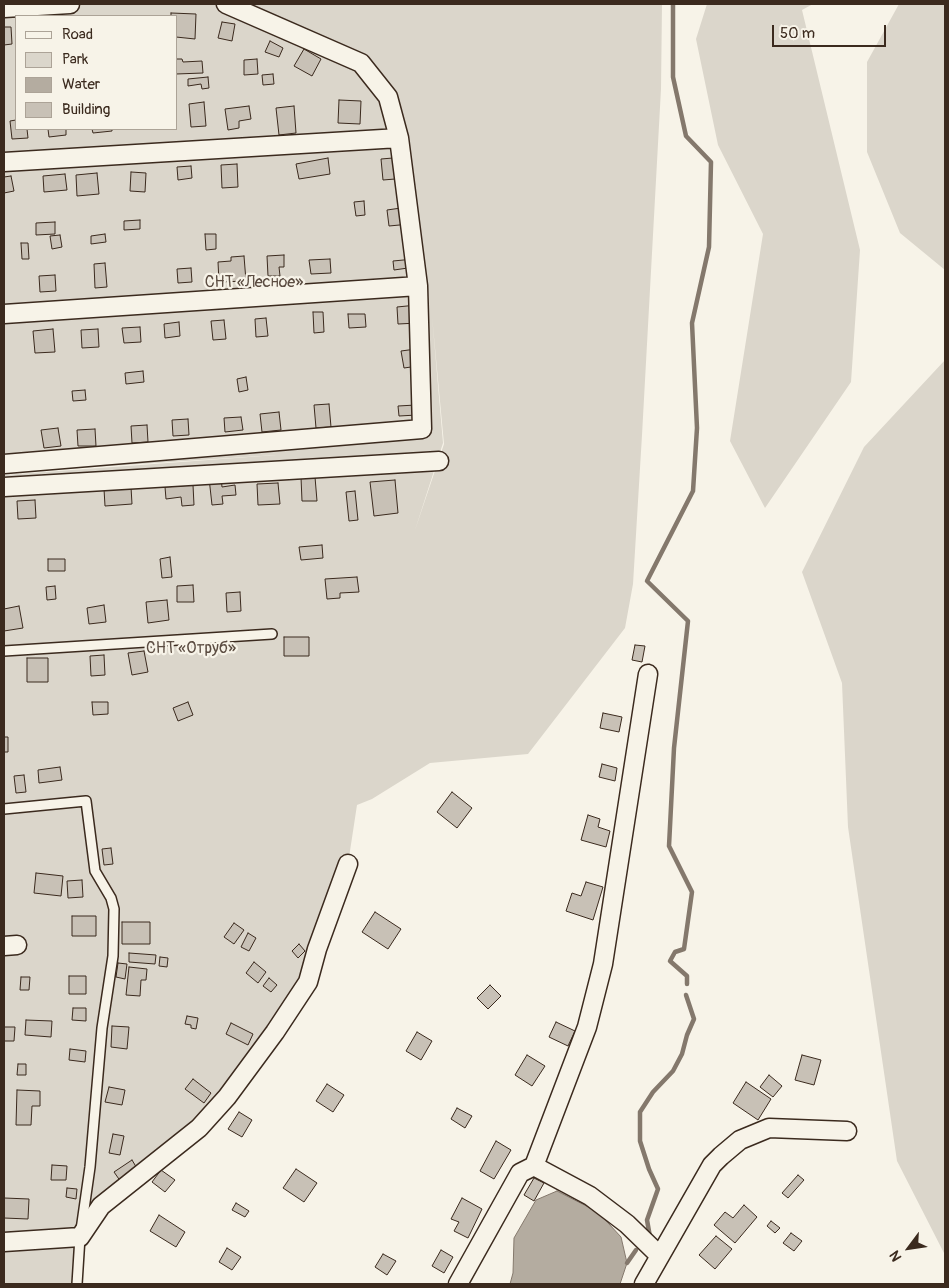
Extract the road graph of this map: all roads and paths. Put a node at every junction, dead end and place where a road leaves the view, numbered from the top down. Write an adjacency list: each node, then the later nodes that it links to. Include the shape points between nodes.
1 (70, 4): 3 (street)
2 (226, 4): 4 (street, via 361,63 388,97)
3 (4, 8)
4 (399, 138): 5 (street); 6 (street)
5 (4, 162)
6 (418, 286): 7 (street); 9 (street, via 422,429)
7 (4, 314)
8 (439, 461): 10 (street)
9 (4, 464)
10 (4, 487)
11 (272, 634): 12 (lane)
12 (4, 650)
13 (648, 674): 17 (street, via 603,964 587,1027)
14 (4, 809): 18 (lane, via 86,801 95,871 114,909 113,956 102,1028 90,1167)
15 (348, 864): 18 (street, via 308,982 275,1032 227,1097 199,1128 101,1206)
16 (847, 1131): 20 (street, via 769,1128 740,1140 712,1165)
17 (534, 1166): 20 (street, via 590,1196 627,1224); 22 (street, via 520,1173)
18 (80, 1237): 19 (street); 21 (lane)
19 (4, 1242)
20 (660, 1256): 23 (street)
21 (77, 1284)
22 (458, 1284)
23 (644, 1284)

